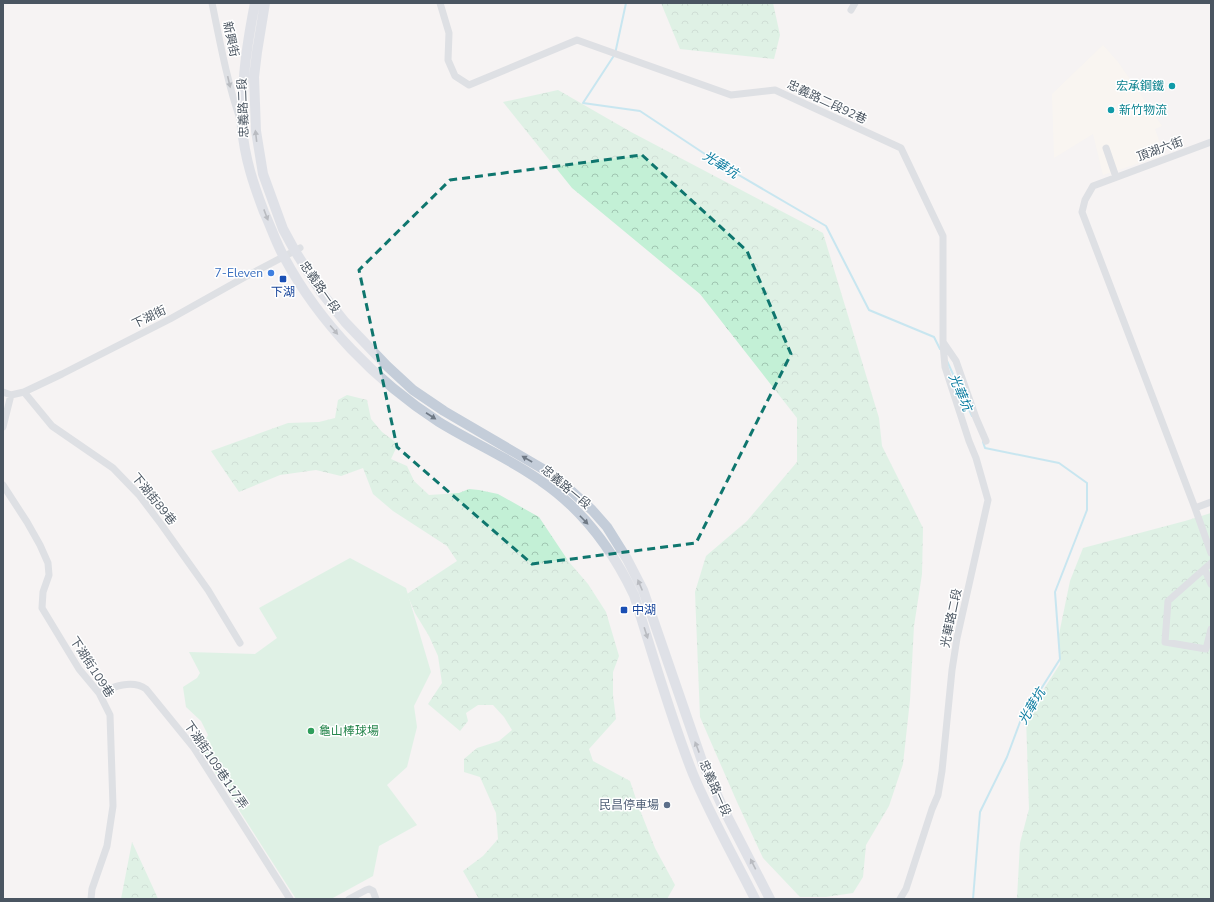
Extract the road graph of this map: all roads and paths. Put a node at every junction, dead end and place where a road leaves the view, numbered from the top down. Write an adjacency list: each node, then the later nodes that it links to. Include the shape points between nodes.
1 (212, 3): 7 (street, 新興街, one-way to 7, via 229,85)
2 (254, 3): 7 (main road, 忠義路二段, via 244,66)
3 (265, 3): 12 (main road, 忠義路二段, one-way to 3, via 284,229 263,174 256,131 254,77)
4 (440, 3): 14 (street, 忠義路二段92巷, via 449,33 448,60 455,76 469,85 577,40 731,95 775,90 901,148 943,236)
5 (855, 3): 6 (street)
6 (851, 10)
7 (242, 126): 11 (main road, 忠義路二段)
8 (1211, 142): 10 (street, 頂湖六街)
9 (1106, 148): 10 (street)
10 (1116, 177): 24 (street, 頂湖六街, via 1093,186 1082,212)
11 (252, 179): 13 (main road, 忠義路一段, one-way to 13)
12 (297, 250): 13 (street, 下湖街); 18 (main road, 忠義路一段, via 304,267 330,304 387,366 423,397)
13 (284, 256): 16 (street, 下湖街, via 170,319); 20 (main road, 忠義路一段, one-way to 20, via 315,305 355,353 396,392)
14 (943, 342): 21 (street, via 956,361); 40 (street, 光華路二段, via 945,367 988,500 957,638 938,795)
15 (3, 392): 17 (street)
16 (24, 392): 17 (street, 下湖街); 30 (street, 下湖街89巷, via 52,426 113,468 138,495 162,524 208,590)
17 (11, 395): 19 (street)
18 (474, 424): 20 (main road); 32 (main road, 忠義路一段, one-way to 18, via 642,590 607,527 555,476)
19 (3, 427)
20 (465, 441): 33 (main road, 忠義路一段, one-way to 33, via 543,482 596,532 634,595)
21 (986, 441)
22 (3, 484): 31 (street, 下湖街109巷, via 27,522 48,563 49,575 43,592 42,608 80,669)
23 (1211, 502): 24 (street)
24 (1194, 508): 25 (street, 頂湖六街)
25 (1211, 553)
26 (1211, 563): 27 (street)
27 (1205, 570): 28 (street); 29 (street, via 1168,601 1165,642 1206,649)
28 (1211, 584)
29 (1211, 629)
30 (240, 644)
31 (99, 693): 34 (street, 下湖街109巷, via 110,715 113,806 107,846); 35 (street, 下湖街109巷117弄, via 133,683 146,688 194,748)
32 (691, 721): 33 (main road); 39 (main road, 忠義路一段, one-way to 32, via 715,790)
33 (673, 727): 38 (main road, 忠義路一段, via 716,824)
34 (91, 899)
35 (290, 899)
36 (349, 899): 37 (street, via 369,889 373,891)
37 (376, 899)
38 (755, 899)
39 (770, 899)
40 (900, 899)

